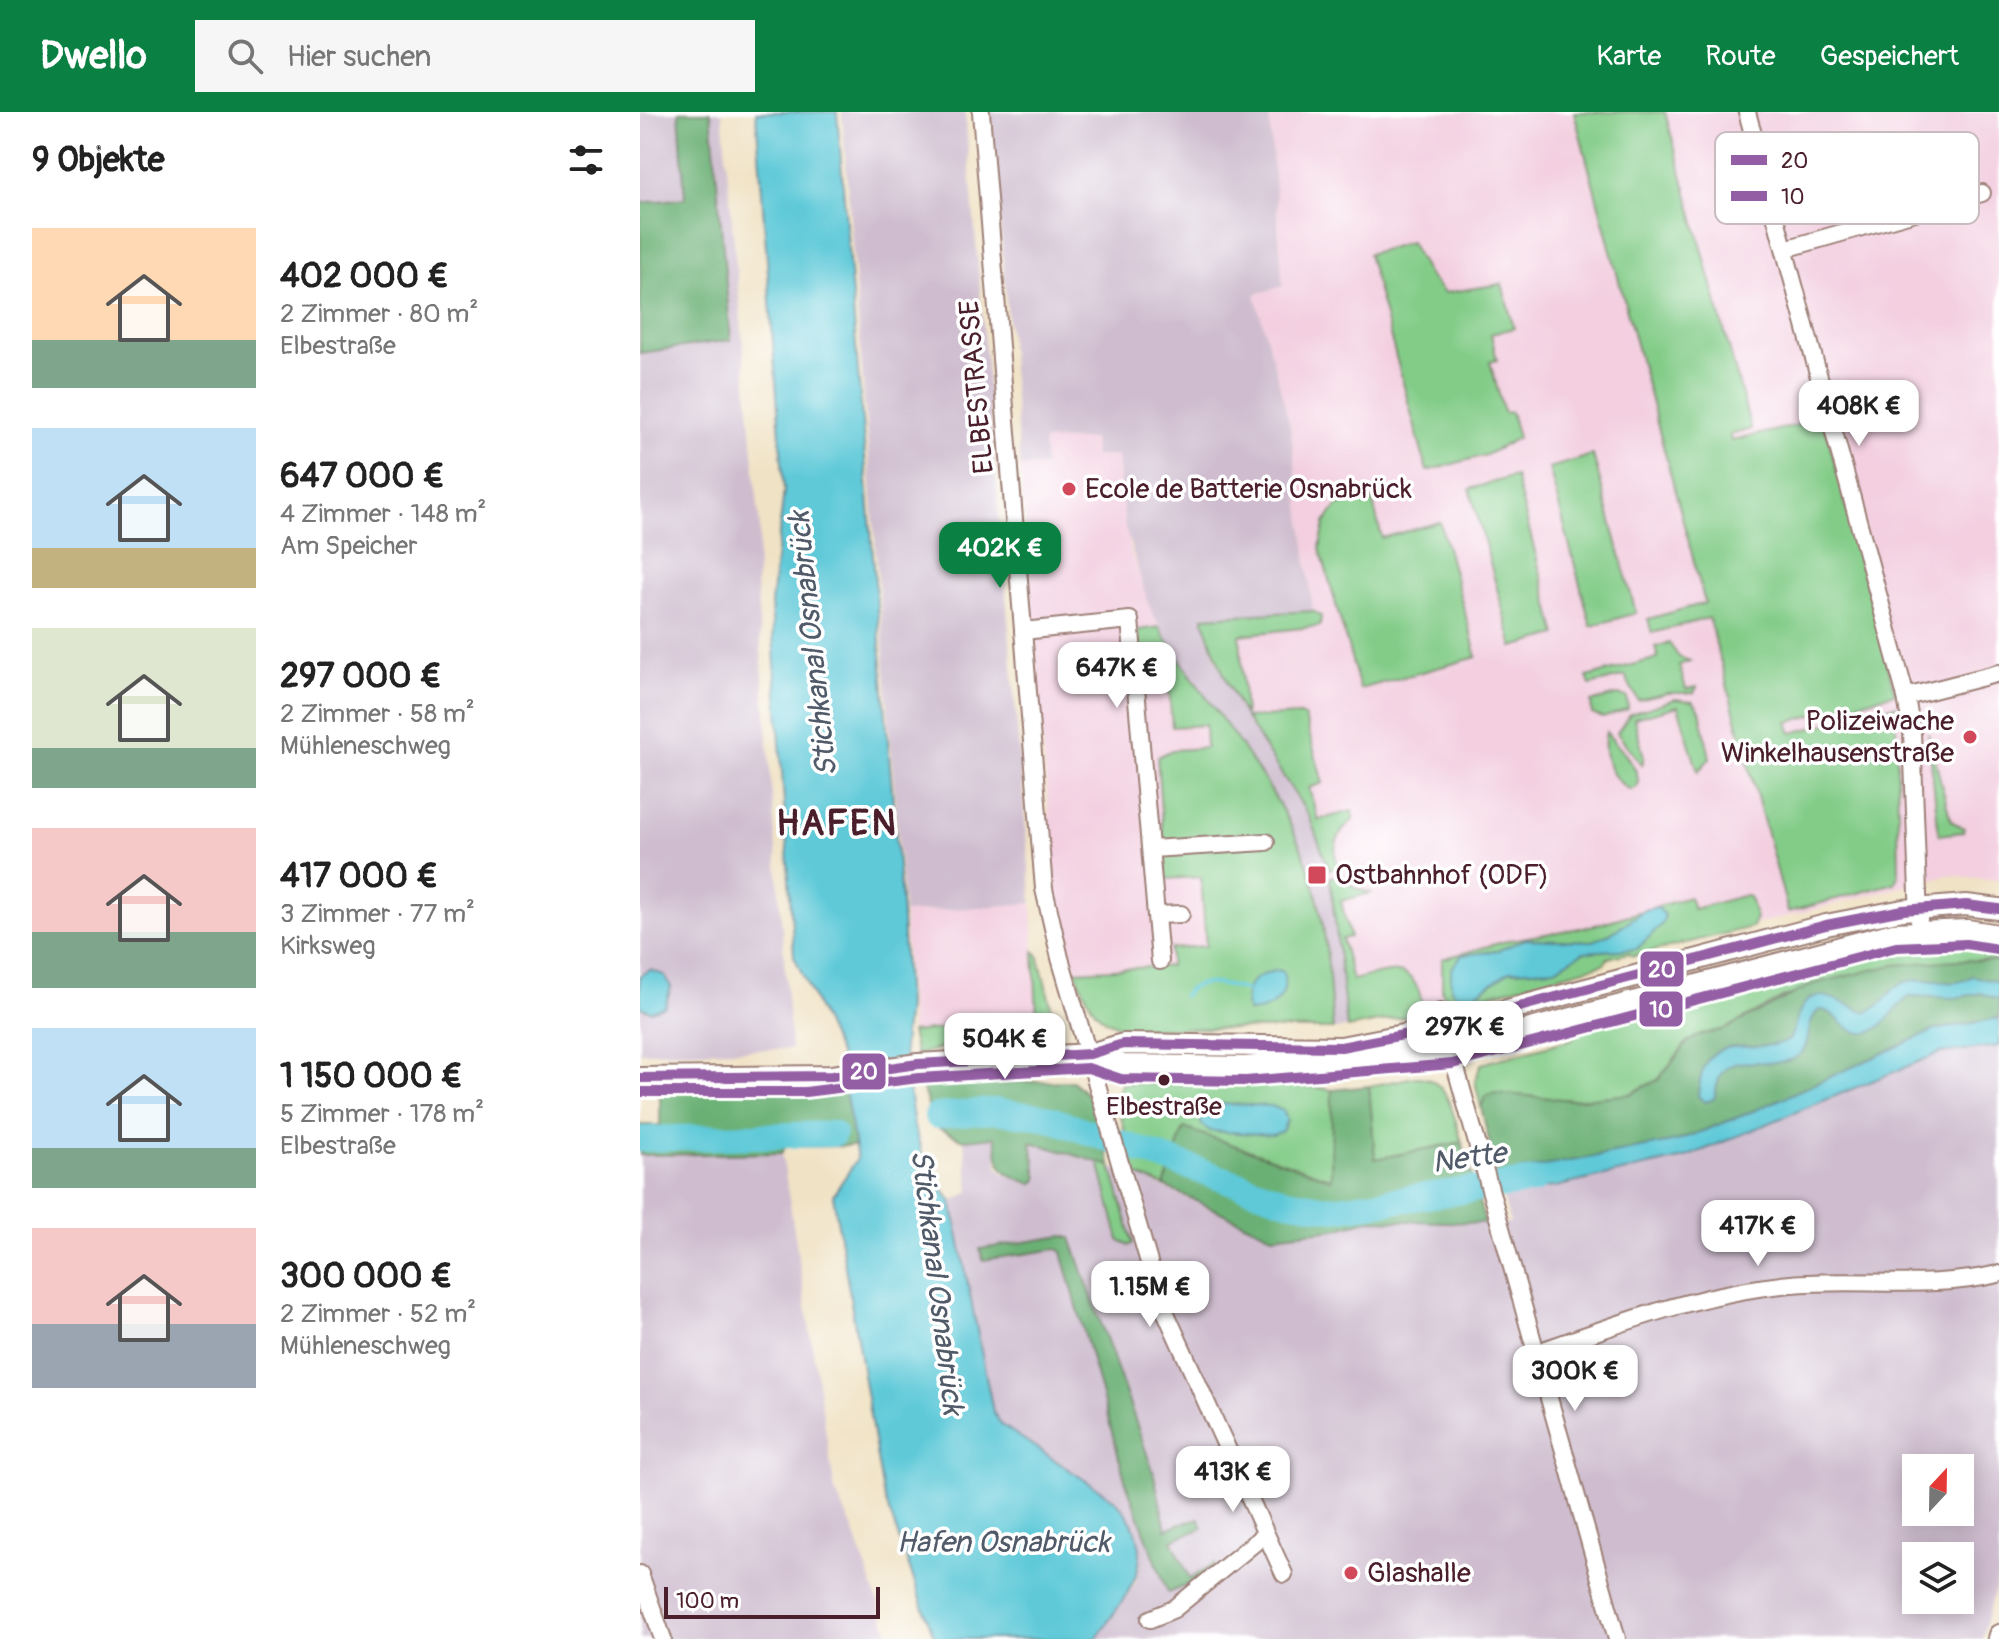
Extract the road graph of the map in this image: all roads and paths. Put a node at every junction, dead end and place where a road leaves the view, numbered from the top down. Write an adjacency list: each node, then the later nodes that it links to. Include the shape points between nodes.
1 (981, 112): 9 (street, ELBESTRASSE)
2 (1747, 112): 3 (street)
3 (1753, 132)
4 (1982, 193): 5 (street)
5 (1979, 194)
6 (1778, 224): 8 (street)
7 (1873, 224): 8 (street)
8 (1785, 249): 11 (street)
9 (1023, 631): 13 (street, via 1130,620); 23 (street, ELBESTRASSE, via 1044,889)
10 (1999, 673): 11 (street)
11 (1906, 697): 14 (street)
12 (1266, 842): 13 (street)
13 (1151, 849): 17 (street)
14 (1919, 909): 15 (main road); 18 (street); 21 (main road, via 1826,925)
15 (1999, 909)
16 (1181, 914): 17 (street)
17 (1157, 915): 20 (street)
18 (1920, 931): 19 (main road); 22 (main road, via 1831,948)
19 (1999, 935)
20 (1160, 961)
21 (1442, 1020): 22 (street); 23 (main road, via 1341,1047 1123,1044)
22 (1451, 1050): 23 (main road, via 1245,1067 1123,1065); 26 (street)
23 (1090, 1054): 24 (main road, via 918,1064 832,1076); 27 (street, ELBESTRASSE, via 1160,1300)
24 (640, 1078)
25 (1998, 1274): 26 (street, via 1959,1283 1794,1284 1734,1291 1663,1308)
26 (1538, 1352): 32 (street)
27 (1264, 1535): 29 (street, ELBESTRASSE); 30 (street, via 1174,1609)
28 (640, 1574): 31 (street)
29 (1284, 1574)
30 (1150, 1619)
31 (663, 1639)
32 (1617, 1639)

